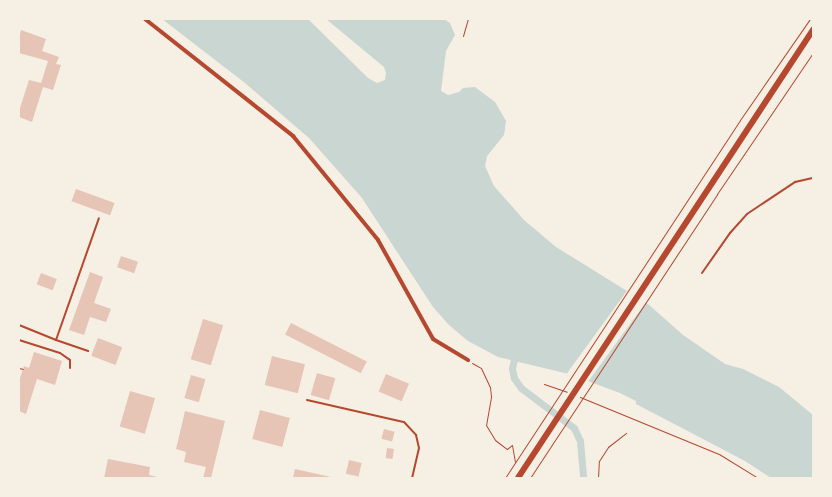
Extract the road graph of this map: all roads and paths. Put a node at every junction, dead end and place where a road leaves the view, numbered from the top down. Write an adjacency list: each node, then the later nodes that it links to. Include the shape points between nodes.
1 (146, 19): 14 (street, via 293,136 378,240 433,339)
2 (468, 19): 5 (path)
3 (810, 19): 23 (path)
4 (813, 30): 26 (main road)
5 (463, 36)
6 (813, 53): 27 (path)
7 (813, 178): 9 (lane, via 795,182 747,214)
8 (99, 218): 12 (lane)
9 (702, 273)
10 (19, 325): 12 (lane)
11 (19, 340): 16 (lane, via 60,353 70,360)
12 (56, 340): 13 (lane)
13 (88, 351)
14 (468, 360): 23 (path, via 481,368 488,379 491,396 486,425 490,435 507,449 512,445)
15 (19, 368): 17 (path)
16 (70, 368)
17 (23, 370)
18 (544, 384): 19 (path)
19 (570, 393)
20 (579, 396): 29 (path, via 719,454)
21 (307, 400): 24 (lane, via 404,422 416,435 419,448)
22 (626, 433): 28 (path, via 608,447 600,460)
23 (515, 463): 25 (path)
24 (412, 478)
25 (505, 478)
26 (518, 478)
27 (530, 478)
28 (598, 478)
29 (758, 478)

